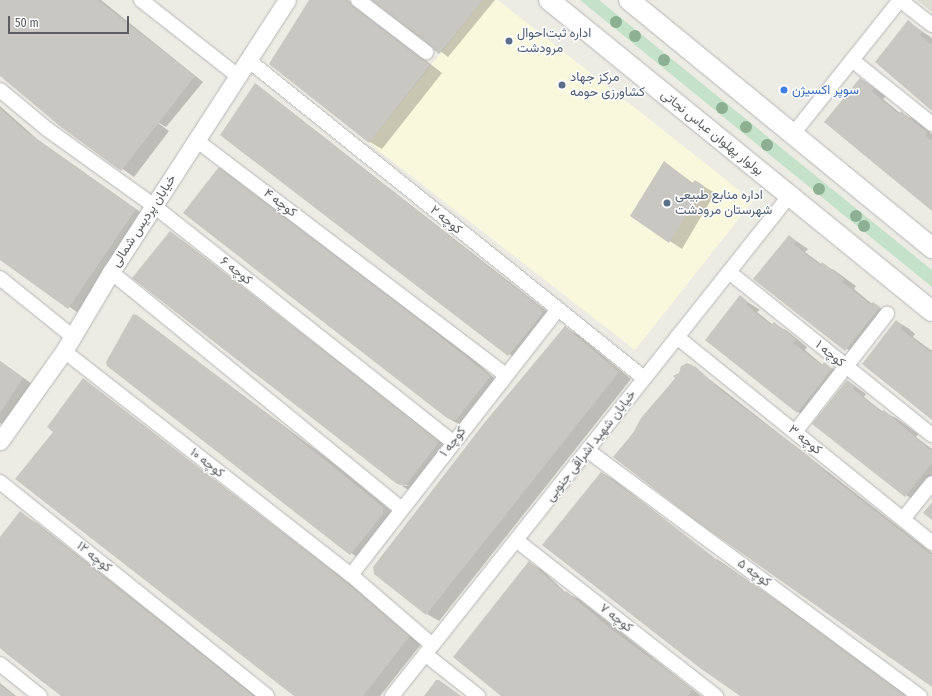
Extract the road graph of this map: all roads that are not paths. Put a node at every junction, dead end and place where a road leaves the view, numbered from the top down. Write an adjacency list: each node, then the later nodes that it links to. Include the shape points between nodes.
1 (141, 0): 11 (street)
2 (287, 0): 9 (street, خیابان پردیس شمالی)
3 (358, 0): 8 (street)
4 (549, 0): 16 (main road, بولوار پهلوان عباس نجاتی)
5 (628, 0): 14 (main road)
6 (900, 0): 7 (street); 10 (street)
7 (932, 25)
8 (426, 52)
9 (248, 60): 11 (street, خیابان پردیس شمالی); 22 (street, کوچه ۲)
10 (852, 60): 13 (street); 14 (street)
11 (238, 76): 15 (street, خیابان پردیس شمالی)
12 (0, 90): 17 (street, کوچه ۶, via 47,130)
13 (932, 124)
14 (793, 134): 18 (main road)
15 (196, 140): 17 (street, خیابان پردیس شمالی); 29 (street, کوچه ۴)
16 (790, 195): 20 (street, خیابان شهید اشراقی جنوبی); 23 (main road, بولوار پهلوان عباس نجاتی)
17 (154, 206): 19 (street, خیابان پردیس شمالی); 34 (street, کوچه ۶)
18 (932, 248)
19 (111, 272): 25 (street, خیابان پردیس شمالی); 38 (street)
20 (729, 272): 26 (street, خیابان شهید اشراقی جنوبی); 28 (street, کوچه ۱)
21 (0, 278): 25 (street)
22 (557, 310): 29 (street, کوچه ۱); 30 (street, کوچه ۲)
23 (932, 311)
24 (886, 314): 28 (street)
25 (73, 337): 27 (street, خیابان پردیس شمالی)
26 (677, 337): 30 (street, خیابان شهید اشراقی جنوبی); 31 (street, کوچه ۳)
27 (64, 351): 33 (street, خیابان پردیس شمالی); 42 (street, کوچه ۱۰)
28 (846, 366): 31 (street); 32 (street, کوچه ۱)
29 (506, 375): 34 (street, کوچه ۱)
30 (644, 378): 35 (street, خیابان شهید اشراقی جنوبی)
31 (795, 432): 39 (street, کوچه ۳)
32 (932, 435)
33 (0, 441)
34 (453, 442): 38 (street, کوچه ۱)
35 (587, 450): 40 (street, خیابان شهید اشراقی جنوبی); 50 (street, کوچه ۵)
36 (0, 482): 46 (street, کوچه ۱۲)
37 (932, 483): 39 (street)
38 (400, 508): 42 (street, کوچه ۱)
39 (903, 519): 41 (street, کوچه ۳)
40 (516, 540): 43 (street, خیابان شهید اشراقی جنوبی); 49 (street, کوچه ۷)
41 (932, 543)
42 (351, 575): 43 (street)
43 (429, 650): 47 (street, خیابان شهید اشراقی جنوبی); 48 (street)
44 (0, 664): 45 (street)
45 (40, 696)
46 (267, 696)
47 (392, 696)
48 (478, 696)
49 (716, 696)
50 (920, 696)

